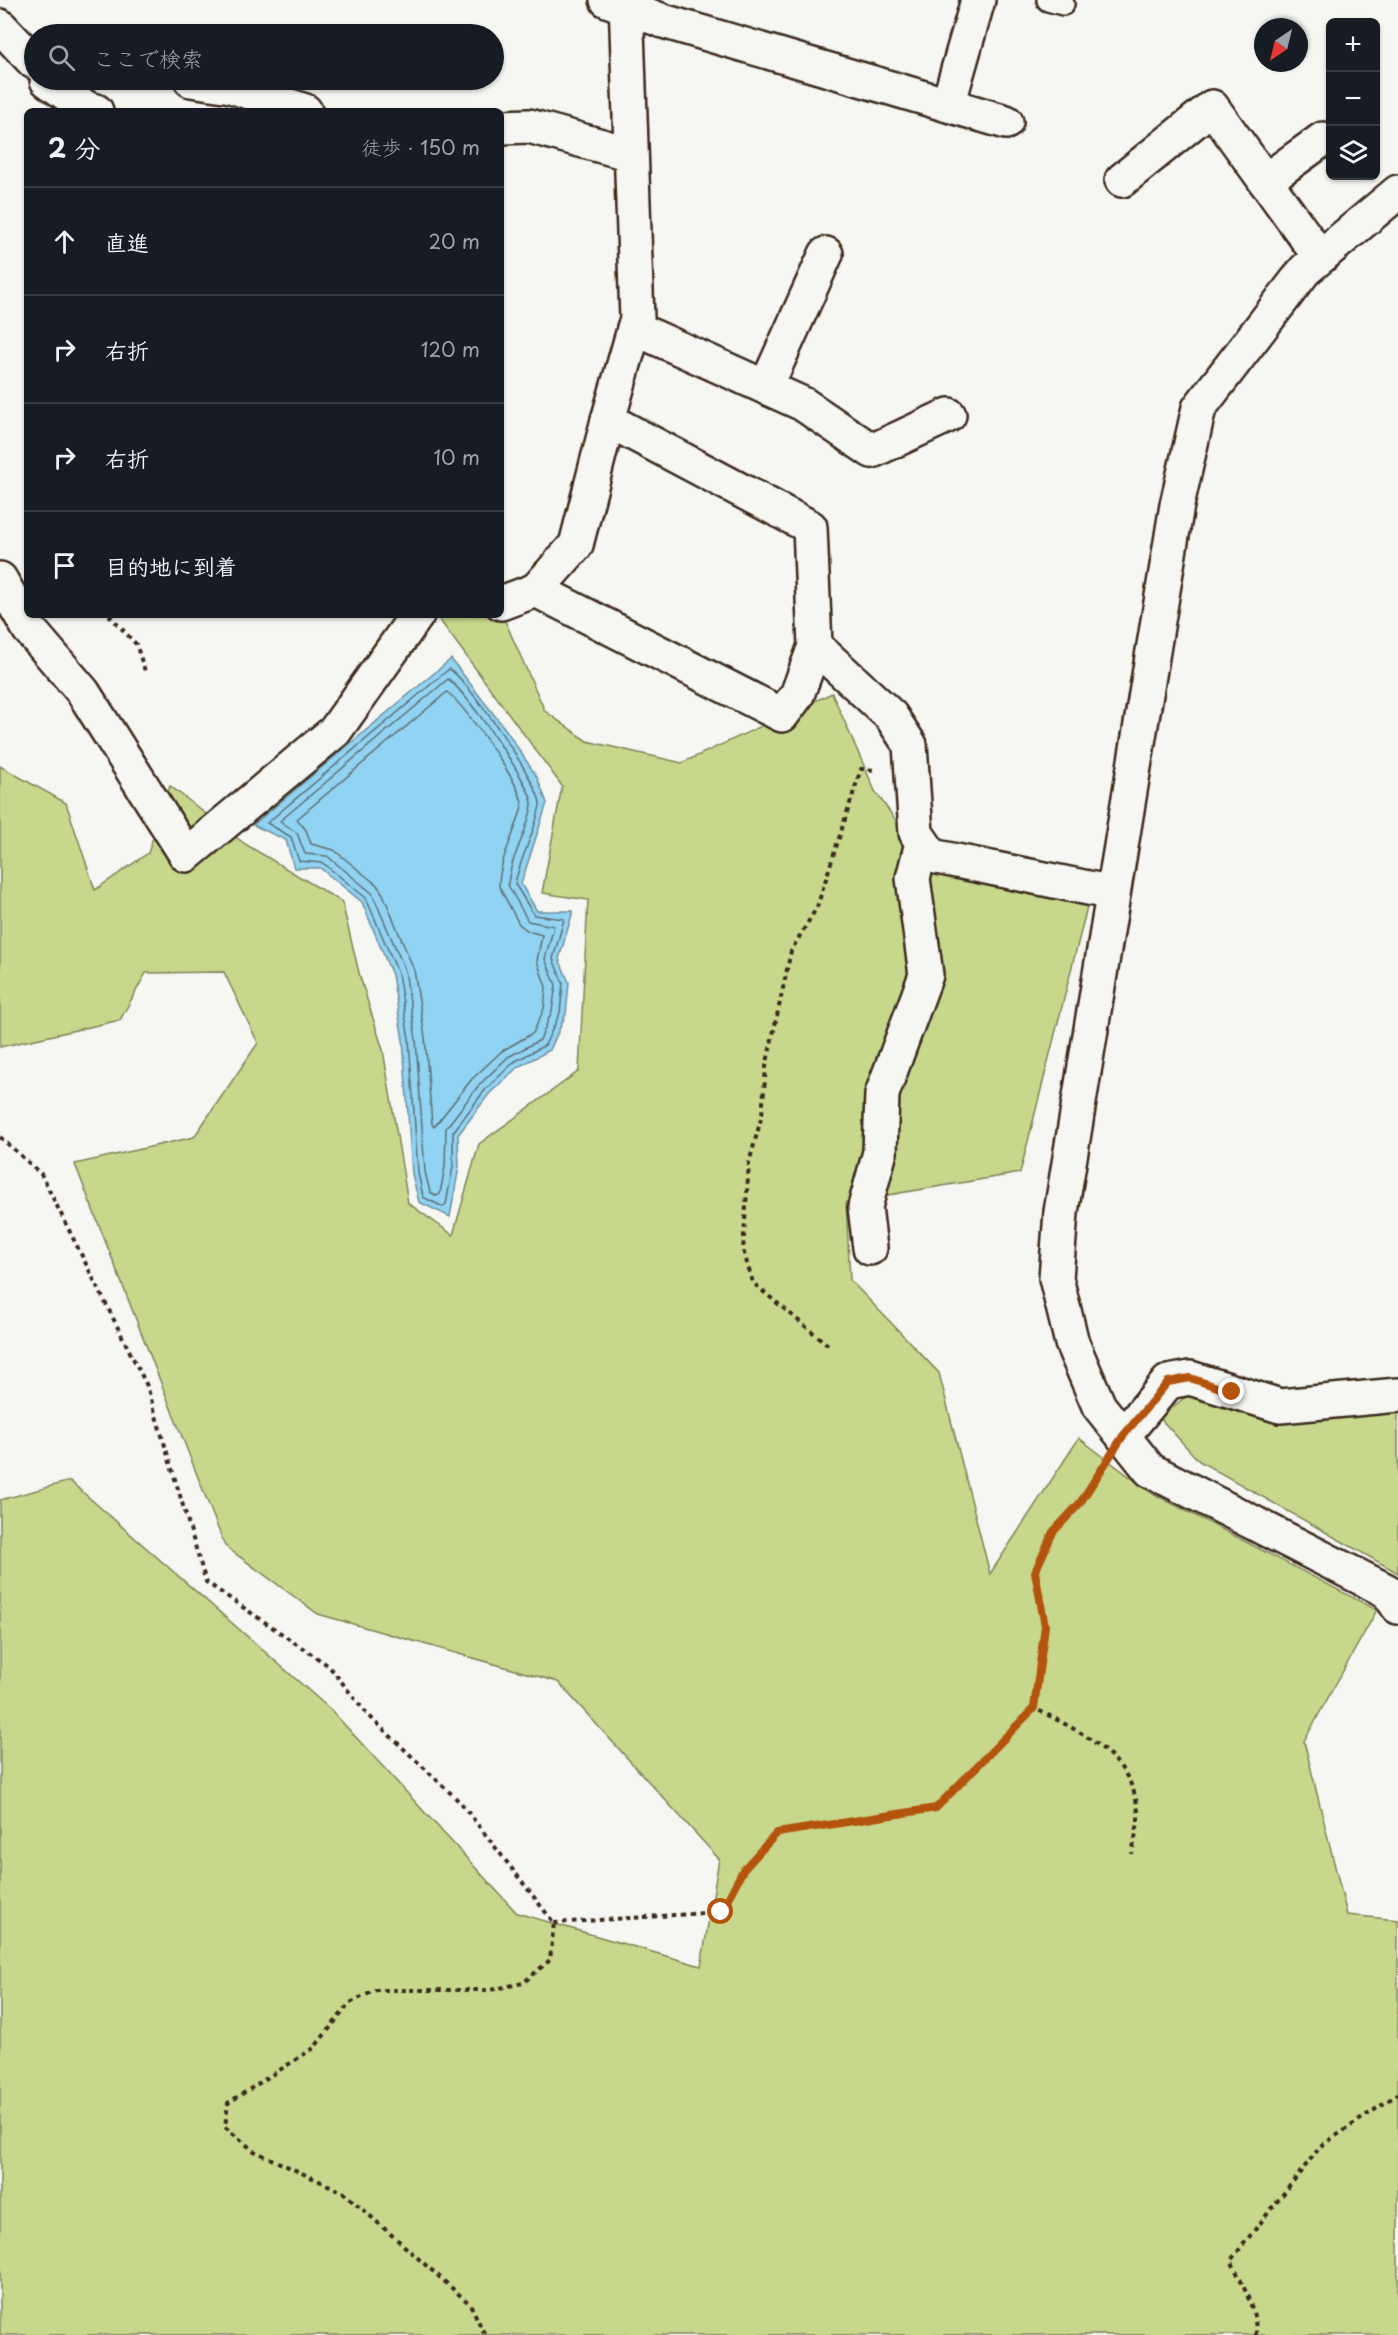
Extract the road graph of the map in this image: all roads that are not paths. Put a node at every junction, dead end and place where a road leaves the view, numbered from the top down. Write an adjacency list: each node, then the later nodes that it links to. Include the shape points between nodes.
1 (978, 0): 7 (street)
2 (620, 2): 7 (street, via 663,21); 13 (street)
3 (0, 26): 4 (street)
4 (24, 50)
5 (66, 90): 8 (street)
6 (243, 90): 9 (street)
7 (948, 105): 10 (street)
8 (86, 108)
9 (296, 108)
10 (1006, 122)
11 (504, 127): 13 (street, via 529,126)
12 (1323, 139): 15 (street)
13 (631, 154): 19 (street, via 637,319)
14 (1122, 180): 15 (street, via 1212,107)
15 (1265, 181): 18 (street)
16 (1398, 192): 18 (street)
17 (826, 254): 20 (street)
18 (1320, 258): 29 (street, via 1305,270 1199,408 1177,505)
19 (634, 328): 20 (street); 22 (street)
20 (766, 387): 21 (street, via 803,404 872,451)
21 (949, 415)
22 (608, 420): 24 (street, via 576,545); 27 (street, via 810,527)
23 (0, 579): 26 (street, via 29,629 83,692 186,855 335,731)
24 (536, 590): 25 (street); 27 (street, via 782,715 796,694)
25 (504, 602)
26 (415, 618)
27 (815, 645): 28 (street, via 891,716 910,745 916,833)
28 (922, 843): 29 (street, via 932,856); 30 (street, via 913,878 926,975 882,1094 880,1152 865,1207)
29 (1113, 893): 32 (street, via 1061,1212 1056,1278 1072,1343 1099,1406)
30 (870, 1248)
31 (1398, 1395): 32 (street, via 1280,1406 1190,1378 1168,1382)
32 (1123, 1436): 33 (street, via 1150,1470 1387,1591)
33 (1398, 1607)

